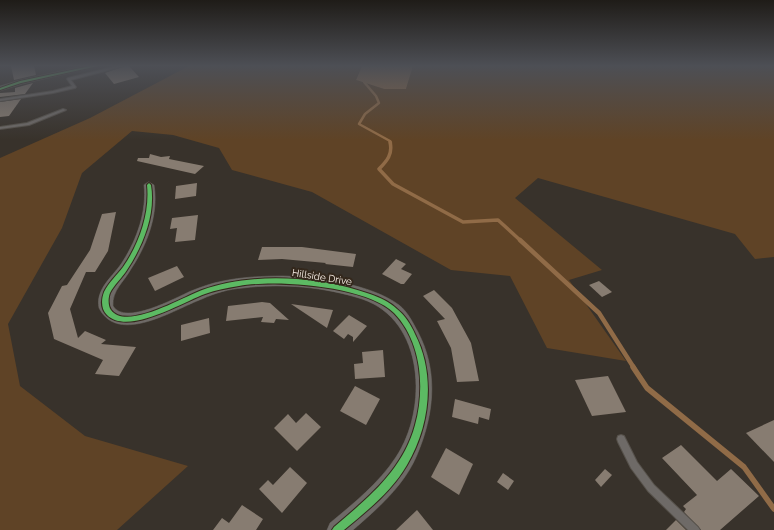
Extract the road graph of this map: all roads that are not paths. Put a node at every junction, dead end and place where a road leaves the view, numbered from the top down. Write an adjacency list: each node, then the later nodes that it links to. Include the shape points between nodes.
1 (58, 91): 2 (lane)
2 (0, 100)
3 (64, 110): 4 (lane, via 28,124)
4 (0, 128)
5 (150, 186): 7 (street, Hillside Drive, via 152,196 140,242 107,293 107,310 114,316 129,320 139,318 205,291 239,282 261,280 314,285 367,296 396,311 411,331 419,350 424,386 417,432 410,451 389,482)
6 (621, 439): 8 (lane, via 634,465 651,488)
7 (337, 530)
8 (695, 530)

